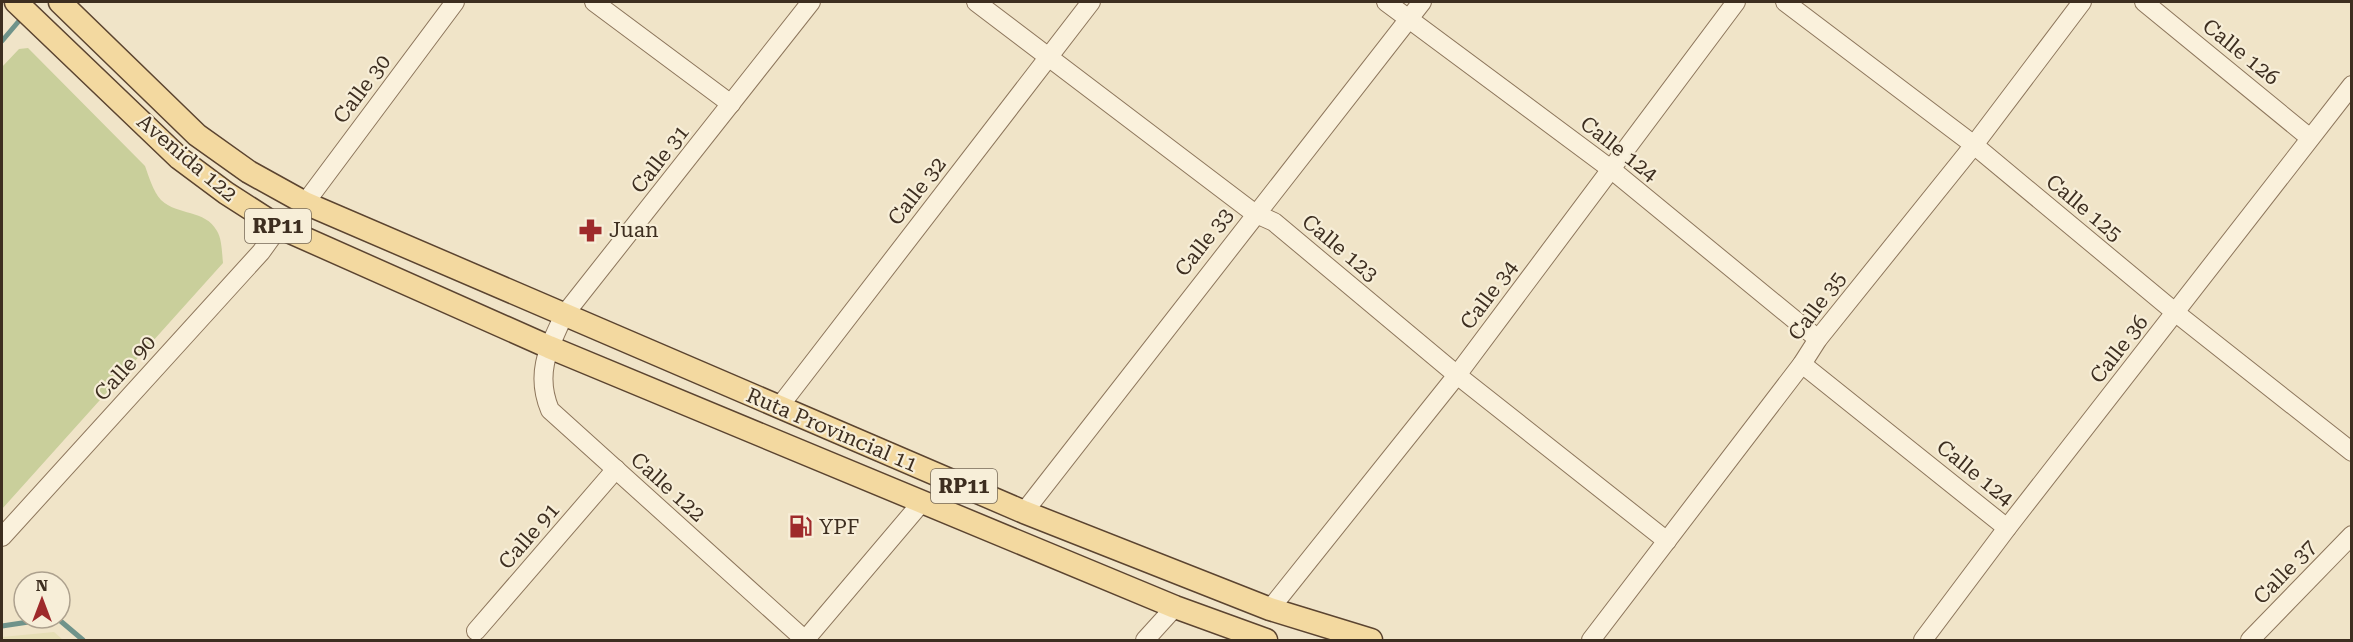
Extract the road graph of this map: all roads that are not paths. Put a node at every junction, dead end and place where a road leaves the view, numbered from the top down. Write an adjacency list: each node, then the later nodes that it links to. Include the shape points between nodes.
1 (16, 2): 23 (main road, Avenida 122 / RP11, via 179,158)
2 (455, 2): 21 (street, Calle 30)
3 (594, 2): 17 (street)
4 (811, 2): 17 (street, Calle 31)
5 (976, 2): 15 (street, Calle 123)
6 (1091, 2): 15 (street, Calle 32)
7 (1386, 2): 14 (street, Calle 124)
8 (1422, 2): 14 (street, Calle 33)
9 (1736, 2): 20 (street, Calle 34)
10 (1785, 2): 19 (street, Calle 125)
11 (2082, 2): 19 (street, Calle 35)
12 (2144, 2): 18 (street, Calle 126)
13 (66, 7): 21 (main road, Avenida 122 / RP11, via 197,135 249,172)
14 (1408, 20): 20 (street, Calle 124); 22 (street, Calle 33)
15 (1050, 55): 22 (street, Calle 123); 30 (street, Calle 32)
16 (2352, 85): 18 (street, Calle 36)
17 (732, 104): 25 (street, Calle 31)
18 (2310, 138): 24 (street, Calle 36)
19 (1974, 145): 24 (street, Calle 125); 26 (street, Calle 35)
20 (1612, 170): 26 (street, Calle 124); 29 (street, Calle 34)
21 (305, 203): 25 (main road, Avenida 122 / RP11)
22 (1254, 213): 29 (street, Calle 123, via 1274,222); 34 (street, Calle 33)
23 (279, 227): 27 (main road, Avenida 122 / RP11); 37 (street, Calle 90, via 261,252)
24 (2176, 313): 31 (street, Calle 125); 35 (street, Calle 36)
25 (564, 315): 27 (street, Calle 31); 30 (main road, Ruta Provincial 11 / RP11)
26 (1818, 339): 28 (street, Calle 35)
27 (549, 347): 32 (street, Calle 122, via 542,382 550,410); 33 (main road, Ruta Provincial 11 / RP11)
28 (1802, 364): 35 (street, Calle 124); 38 (street, Calle 35)
29 (1457, 375): 38 (street, Calle 123); 40 (street, Calle 34)
30 (779, 407): 34 (main road, Ruta Provincial 11 / RP11)
31 (2352, 452)
32 (616, 469): 41 (street, Calle 91); 42 (street, Calle 122)
33 (922, 502): 39 (main road, Ruta Provincial 11 / RP11); 42 (street)
34 (1024, 512): 40 (main road, Ruta Provincial 11 / RP11)
35 (2007, 528): 47 (street, Calle 36)
36 (2352, 535): 48 (street, Calle 37)
37 (2, 537)
38 (1667, 541): 46 (street, Calle 35)
39 (1175, 607): 43 (street); 44 (main road, Ruta Provincial 11 / RP11)
40 (1270, 609): 45 (main road, Ruta Provincial 11 / RP11)
41 (476, 631)
42 (805, 640)
43 (1145, 640)
44 (1266, 640)
45 (1371, 640)
46 (1591, 640)
47 (1923, 640)
48 (2250, 640)

